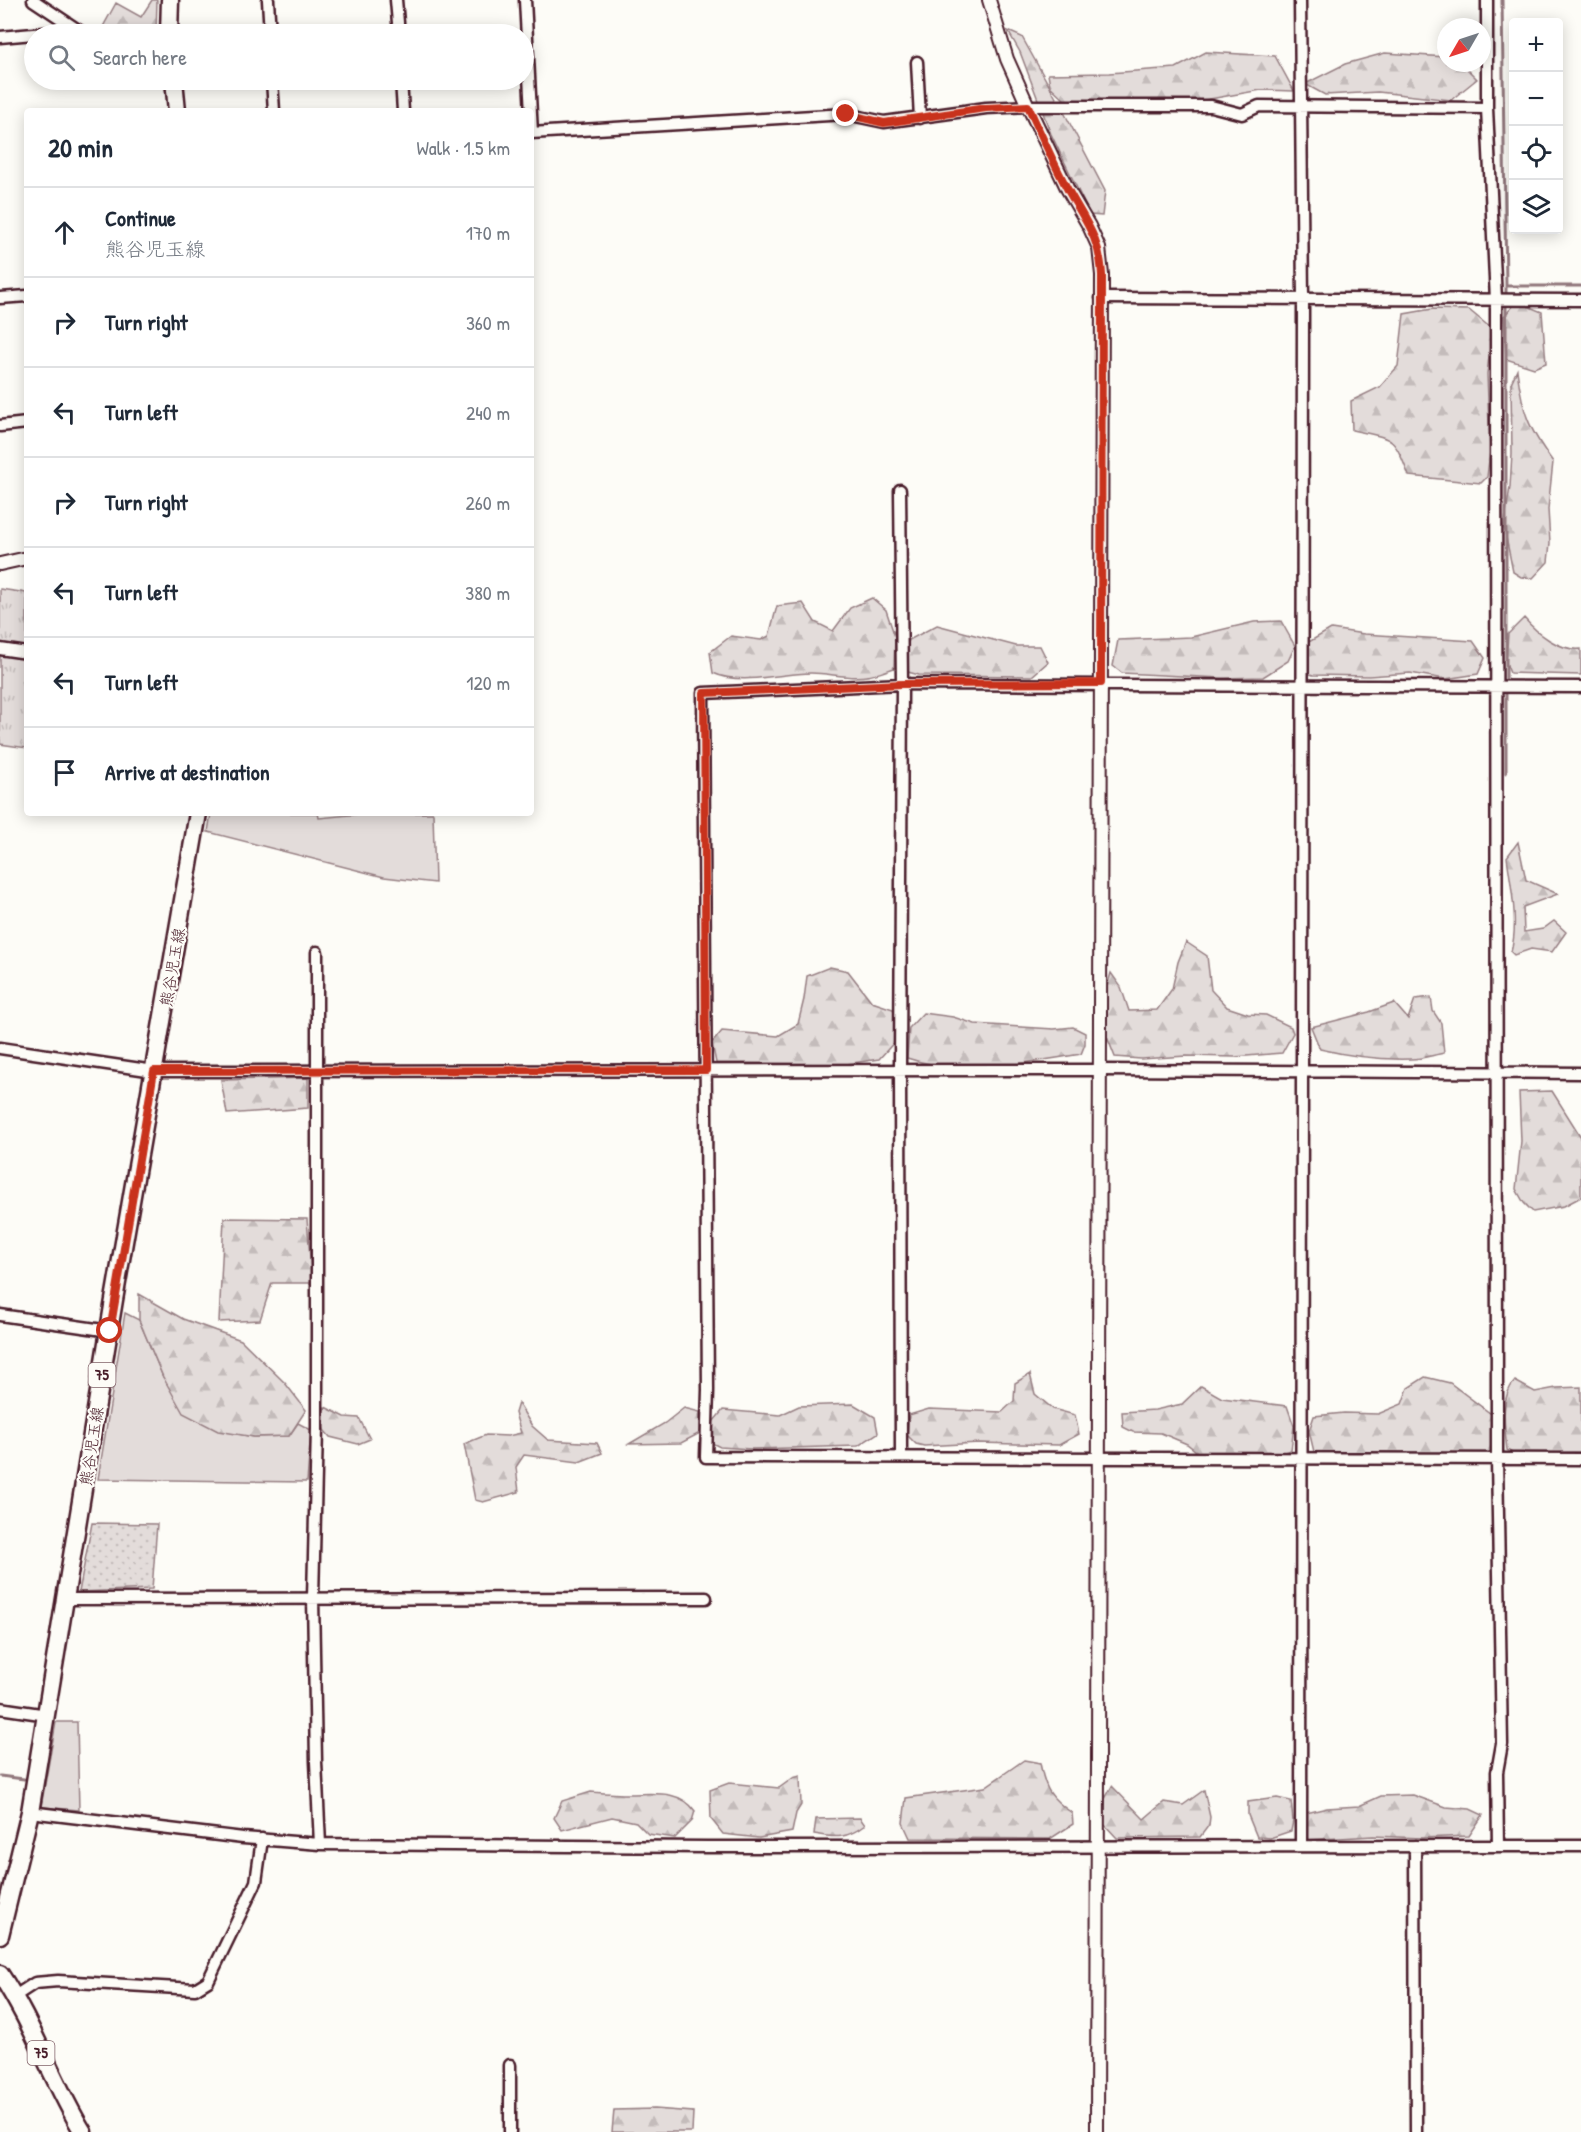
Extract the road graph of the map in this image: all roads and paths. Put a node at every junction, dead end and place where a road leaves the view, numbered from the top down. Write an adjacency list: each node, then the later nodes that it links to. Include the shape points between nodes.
1 (170, 0): 10 (main road)
2 (268, 0): 11 (street)
3 (396, 0): 12 (street)
4 (525, 0): 13 (street)
5 (989, 0): 22 (street, via 1007,59)
6 (1300, 0): 21 (street)
7 (1487, 0): 27 (street)
8 (38, 2): 9 (street)
9 (70, 24)
10 (169, 24)
11 (269, 24)
12 (398, 24)
13 (526, 24)
14 (24, 36): 15 (street)
15 (0, 37)
16 (917, 62): 28 (street)
17 (175, 90): 23 (main road)
18 (273, 90): 24 (street)
19 (402, 90): 25 (street)
20 (530, 90): 26 (street)
21 (1301, 105): 22 (street, via 1259,106 1242,114 1211,106); 27 (street); 33 (street)
22 (1028, 106): 28 (street); 32 (street, via 1099,248)
23 (177, 108)
24 (274, 108)
25 (403, 108)
26 (531, 108)
27 (1487, 108): 34 (street)
28 (920, 118): 29 (street, via 884,123 846,114)
29 (534, 133)
30 (24, 296): 31 (street)
31 (0, 298)
32 (1101, 298): 33 (street); 43 (street)
33 (1303, 299): 34 (street); 45 (street)
34 (1496, 300): 35 (street); 46 (street)
35 (1581, 300)
36 (24, 423): 37 (street)
37 (0, 426)
38 (900, 490): 44 (street)
39 (24, 559): 40 (street)
40 (0, 564)
41 (0, 649): 42 (street)
42 (24, 653)
43 (1101, 683): 44 (street); 45 (street); 53 (street)
44 (902, 684): 51 (street, via 704,693); 52 (street)
45 (1302, 686): 46 (street); 56 (street)
46 (1496, 687): 47 (street); 57 (street)
47 (1581, 687)
48 (197, 816): 54 (main road, 熊谷児玉線 / 75)
49 (317, 952): 55 (street)
50 (0, 1048): 54 (street)
51 (706, 1070): 52 (street); 55 (street); 61 (street, via 706,1457)
52 (900, 1070): 53 (street); 61 (street)
53 (1100, 1070): 56 (street); 62 (street)
54 (154, 1071): 55 (street); 60 (main road, 熊谷児玉線 / 75)
55 (317, 1071): 66 (street)
56 (1302, 1071): 57 (street); 63 (street)
57 (1497, 1073): 58 (street); 64 (street)
58 (1581, 1073)
59 (0, 1315): 60 (street)
60 (110, 1331): 68 (main road, 熊谷児玉線 / 75)
61 (902, 1457): 62 (street)
62 (1099, 1457): 63 (street); 78 (street)
63 (1301, 1458): 64 (street); 74 (street)
64 (1497, 1459): 65 (street); 76 (street, via 1502,1744 1497,1772)
65 (1581, 1459)
66 (313, 1598): 67 (street); 68 (street); 73 (street)
67 (706, 1598)
68 (66, 1599): 70 (main road, 熊谷児玉線 / 75)
69 (0, 1708): 70 (street)
70 (47, 1715): 71 (main road, 熊谷児玉線 / 75)
71 (30, 1812): 72 (street); 79 (main road, 熊谷児玉線 / 75)
72 (262, 1839): 73 (street); 81 (street, via 256,1882 208,1981 195,1989 47,1982 35,1983)
73 (320, 1844): 78 (street)
74 (1301, 1846): 75 (street); 78 (street)
75 (1415, 1846): 76 (street); 86 (street)
76 (1498, 1846): 77 (street)
77 (1581, 1846)
78 (1098, 1847): 85 (street)
79 (0, 1935)
80 (0, 1974): 81 (main road, 75)
81 (15, 1996): 83 (main road, 75)
82 (510, 2065): 84 (street)
83 (83, 2132)
84 (510, 2132)
85 (1097, 2132)
86 (1416, 2132)

